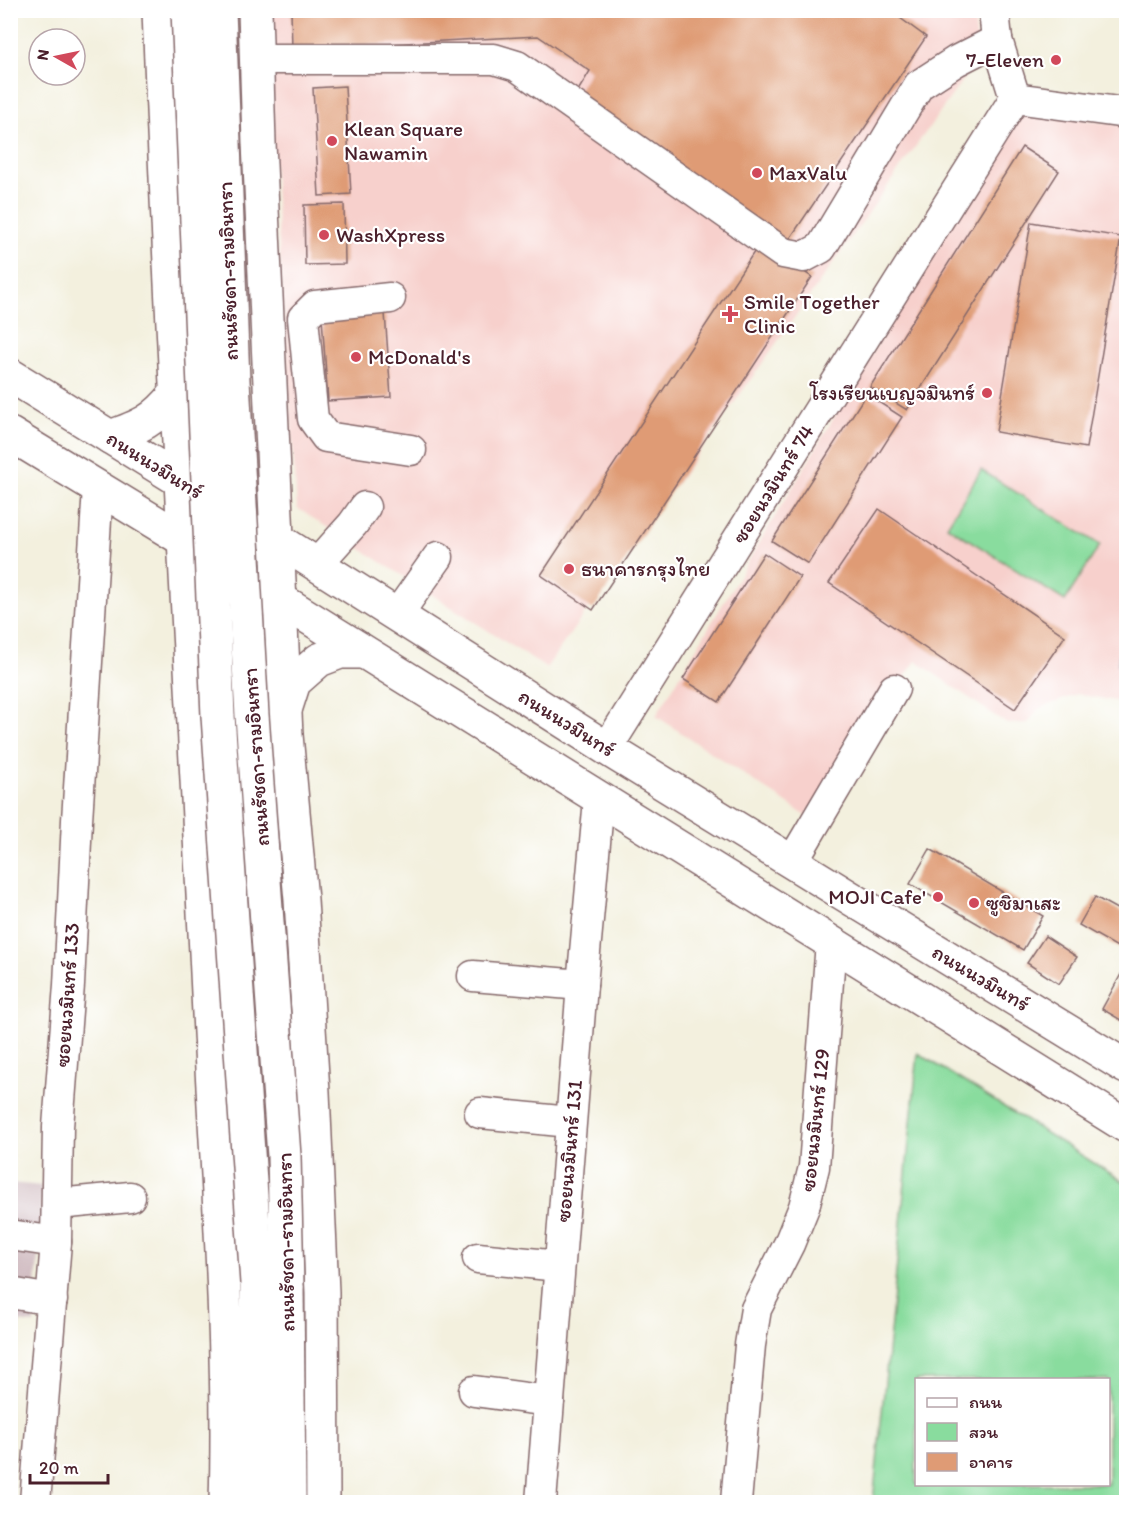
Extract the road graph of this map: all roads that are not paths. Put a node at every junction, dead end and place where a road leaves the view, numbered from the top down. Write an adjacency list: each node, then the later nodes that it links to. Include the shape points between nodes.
1 (159, 10): 11 (main road)
2 (188, 10): 47 (main road, ถนนรัชดา-รามอินทรา, bridge, via 218,716)
3 (219, 10): 47 (main road, ถนนรัชดา-รามอินทรา, bridge, via 233,381 284,1156)
4 (255, 10): 7 (main road, ถนนรัชดา-รามอินทรา)
5 (994, 10): 6 (street)
6 (997, 40): 7 (street, via 919,85 821,248 804,257 783,253 517,66 494,59); 8 (street)
7 (256, 59): 10 (main road, ถนนรัชดา-รามอินทรา)
8 (1015, 98): 9 (street); 31 (street, ซอยนวมินทร์ 74)
9 (1126, 113)
10 (259, 143): 11 (main road, via 242,173 216,186 183,178); 22 (main road, ถนนรัชดา-รามอินทรา)
11 (164, 150): 14 (main road)
12 (390, 297): 17 (street, via 315,306 303,318 313,419 326,437)
13 (10, 375): 16 (main road, ถนนนวมินทร์)
14 (175, 395): 16 (main road, via 162,412); 18 (main road)
15 (10, 434): 19 (main road)
16 (116, 441): 18 (main road, ถนนนวมินทร์); 19 (main road)
17 (411, 450)
18 (181, 481): 21 (main road); 22 (main road, ถนนนวมินทร์)
19 (98, 488): 21 (main road); 42 (street, ซอยนวมินทร์ 133, via 58,1127)
20 (365, 507): 24 (street)
21 (184, 539): 25 (main road); 29 (main road)
22 (278, 540): 24 (main road, ถนนนวมินทร์); 25 (main road, ถนนรัชดา-รามอินทรา)
23 (438, 557): 26 (street)
24 (317, 564): 25 (main road); 26 (main road, ถนนนวมินทร์)
25 (285, 603): 27 (main road); 30 (main road, ถนนรัชดา-รามอินทรา)
26 (397, 615): 31 (main road, ถนนนวมินทร์)
27 (361, 652): 30 (main road, via 340,652 319,660 294,682); 32 (main road)
28 (894, 689): 33 (street)
29 (194, 722): 30 (main road, via 204,706 234,696); 53 (main road, via 226,1359)
30 (286, 722): 56 (main road, ถนนรัชดา-รามอินทรา, via 314,1104 322,1292)
31 (607, 748): 33 (main road, ถนนนวมินทร์)
32 (599, 800): 34 (main road); 36 (street, ซอยนวมินทร์ 131)
33 (792, 862): 37 (main road, ถนนนวมินทร์)
34 (831, 942): 40 (main road); 58 (street, ซอยนวมินทร์ 129, via 814,1167 801,1216 756,1310)
35 (473, 976): 36 (street)
36 (582, 986): 39 (street, ซอยนวมินทร์ 131)
37 (1126, 1067)
38 (480, 1113): 39 (street)
39 (570, 1122): 46 (street, ซอยนวมินทร์ 131)
40 (1126, 1126)
41 (130, 1197): 42 (street)
42 (58, 1204): 44 (street, ซอยนวมินทร์ 133)
43 (10, 1235): 44 (street)
44 (56, 1242): 49 (street, ซอยนวมินทร์ 133)
45 (478, 1258): 46 (street)
46 (559, 1266): 51 (street, ซอยนวมินทร์ 131)
47 (272, 1285): 54 (main road, ถนนรัชดา-รามอินทรา); 55 (main road, ถนนรัชดา-รามอินทรา)
48 (10, 1293): 49 (street)
49 (52, 1300): 52 (street, ซอยนวมินทร์ 133)
50 (474, 1391): 51 (street)
51 (549, 1401): 57 (street, ซอยนวมินทร์ 131)
52 (27, 1496)
53 (226, 1503)
54 (257, 1503)
55 (289, 1503)
56 (323, 1503)
57 (541, 1503)
58 (736, 1503)

